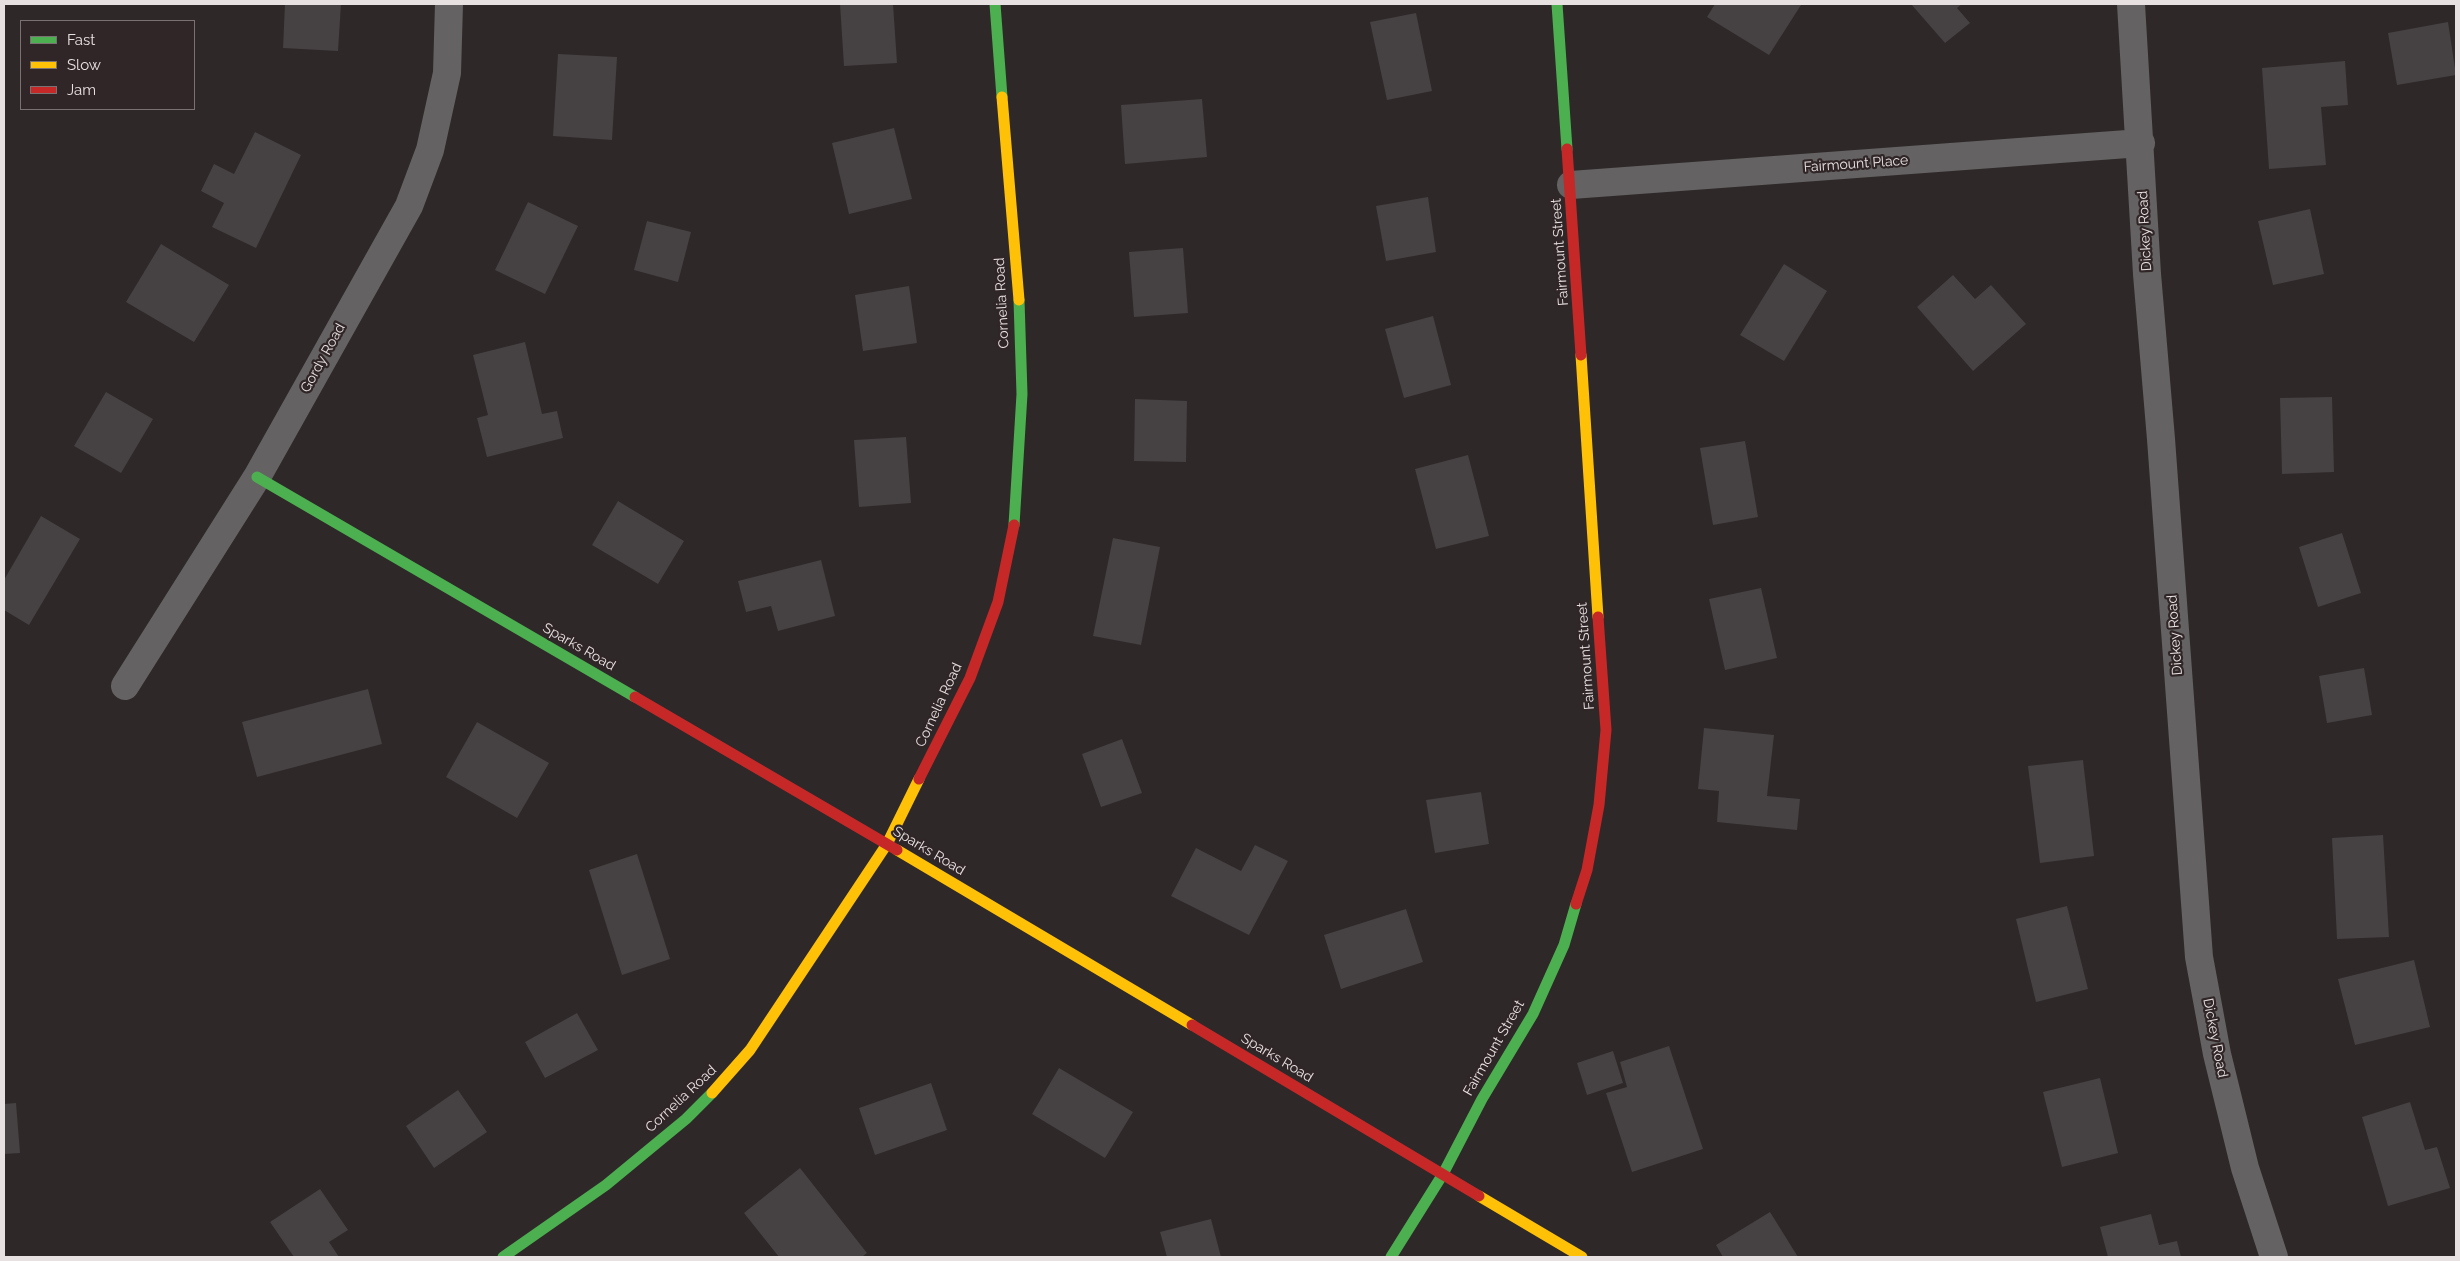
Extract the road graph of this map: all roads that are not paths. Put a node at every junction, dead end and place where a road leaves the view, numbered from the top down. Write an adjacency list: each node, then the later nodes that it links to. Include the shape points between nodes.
1 (449, 4): 7 (street, Gordy Road, via 446,73 430,150 409,206)
2 (995, 4): 9 (street, Cornelia Road, via 1022,394 1014,528 998,602 970,678)
3 (1557, 4): 6 (street, Fairmount Street)
4 (2131, 4): 5 (street, Dickey Road)
5 (2140, 143): 6 (street, Fairmount Place); 14 (street, Dickey Road, via 2199,957 2217,1054 2245,1168)
6 (1570, 185): 10 (street, Fairmount Street, via 1606,730 1599,805 1587,870 1564,945 1534,1014 1482,1099)
7 (257, 476): 8 (street, Gordy Road); 9 (street, Sparks Road)
8 (125, 686)
9 (887, 844): 10 (street, Sparks Road); 11 (street, Cornelia Road, via 750,1050 715,1090 686,1119 606,1185)
10 (1442, 1174): 12 (street, Fairmount Street); 13 (street, Sparks Road)
11 (502, 1257)
12 (1391, 1257)
13 (1582, 1257)
14 (2274, 1257)

